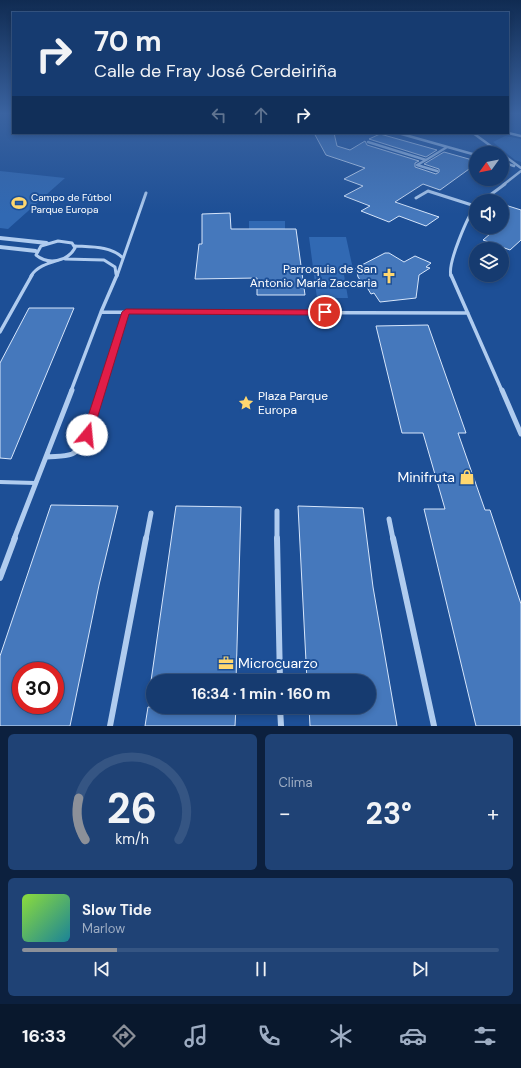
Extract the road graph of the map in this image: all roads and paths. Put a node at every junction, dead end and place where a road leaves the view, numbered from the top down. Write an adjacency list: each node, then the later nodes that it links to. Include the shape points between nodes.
1 (384, 147): 5 (street)
2 (447, 147): 4 (street); 5 (street)
3 (494, 147): 7 (street)
4 (469, 153)
5 (426, 160): 9 (street, via 417,165)
6 (509, 164): 7 (street)
7 (517, 166): 8 (street)
8 (521, 168)
9 (437, 171)
10 (521, 171): 12 (street)
11 (146, 193): 21 (street)
12 (491, 194)
13 (416, 198): 14 (street, via 428,191)
14 (469, 204)
15 (469, 216): 26 (street, via 449,266 452,280)
16 (0, 238): 17 (street)
17 (47, 243): 18 (street, via 64,241); 20 (street)
18 (75, 246): 21 (street, via 110,250); 22 (street, via 71,255)
19 (0, 247): 20 (street)
20 (36, 252): 22 (street, via 41,259)
21 (123, 258): 23 (street)
22 (60, 260): 23 (street, via 104,260 115,267); 27 (street, via 34,271)
23 (117, 275): 24 (street)
24 (101, 312): 25 (street); 29 (street)
25 (126, 312): 26 (street); 29 (street, via 81,448 68,455)
26 (468, 313): 28 (street)
27 (0, 332)
28 (521, 434)
29 (47, 457): 31 (street)
30 (0, 482): 31 (street)
31 (35, 483): 35 (street)
32 (277, 511): 36 (street)
33 (151, 513): 38 (street)
34 (389, 519): 40 (street)
35 (0, 578)
36 (280, 674)
37 (280, 714): 39 (street)
38 (110, 726)
39 (281, 726)
40 (434, 726)

